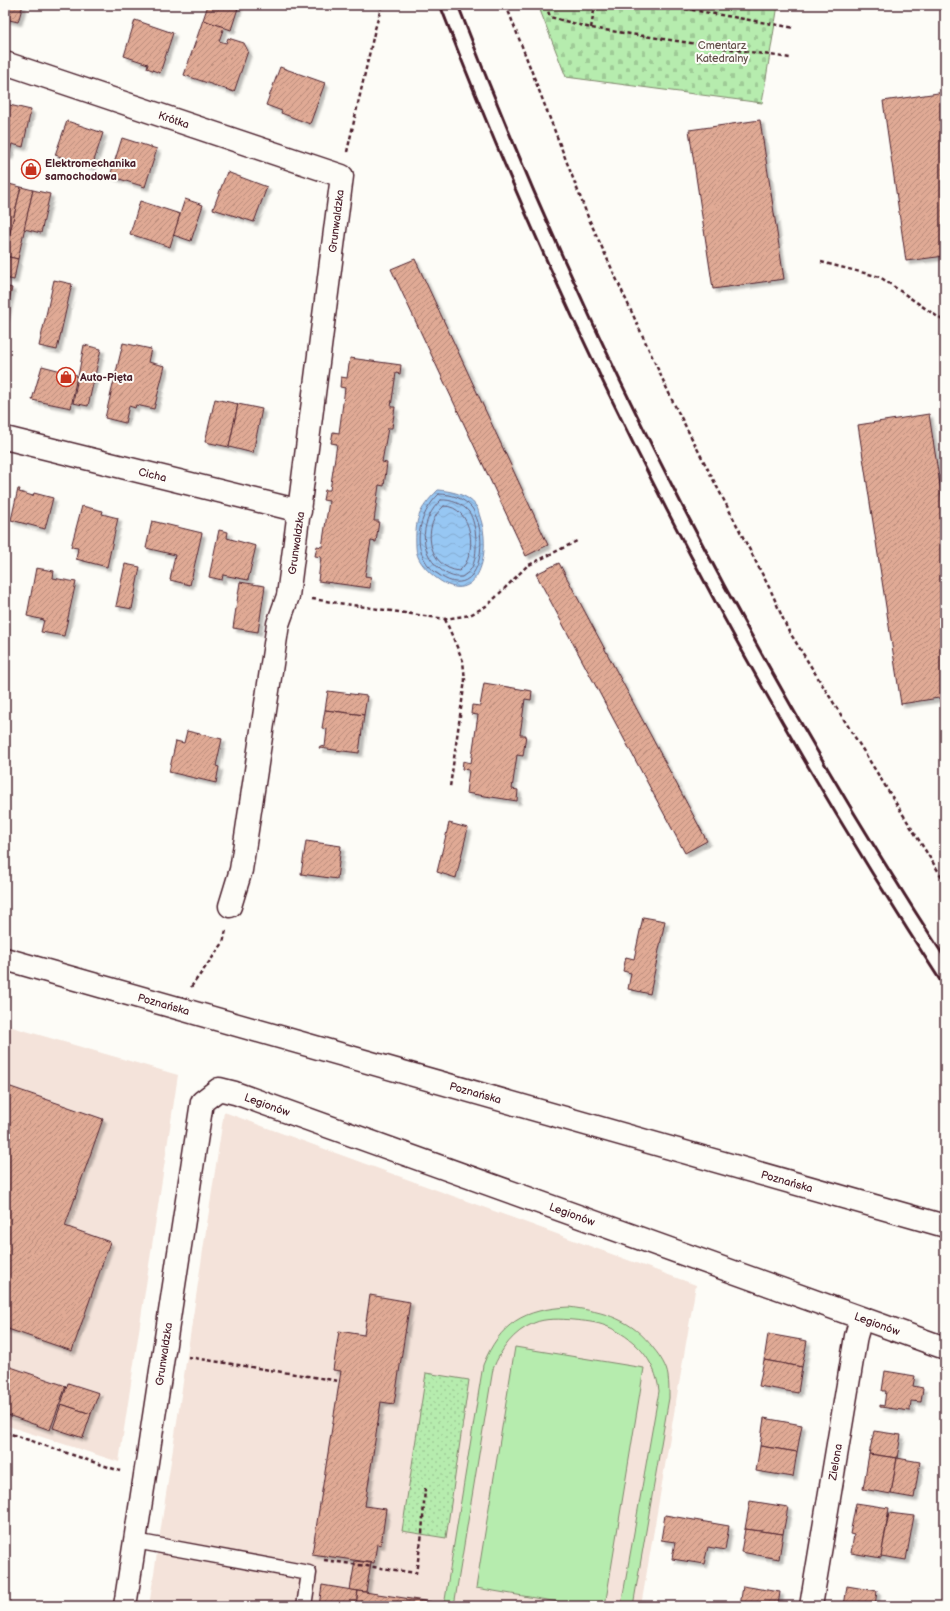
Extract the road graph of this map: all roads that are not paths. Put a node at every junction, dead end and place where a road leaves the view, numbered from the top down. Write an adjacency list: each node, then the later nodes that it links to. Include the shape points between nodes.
1 (5, 63): 2 (street, Krótka)
2 (342, 176): 4 (street, Grunwaldzka)
3 (5, 438): 4 (street, Cicha)
4 (300, 511): 5 (street, Grunwaldzka, via 288,596 278,624 241,870)
5 (230, 906)
6 (5, 959): 8 (street, Poznańska)
7 (202, 1102): 9 (street, Legionów, via 219,1089 235,1093); 11 (street, Grunwaldzka)
8 (945, 1226)
9 (861, 1319): 10 (street, Legionów); 14 (street, Zielona, via 856,1336)
10 (945, 1348)
11 (135, 1541): 12 (street, Grunwaldzka); 13 (lane, via 308,1573)
12 (125, 1606)
13 (304, 1606)
14 (811, 1606)

